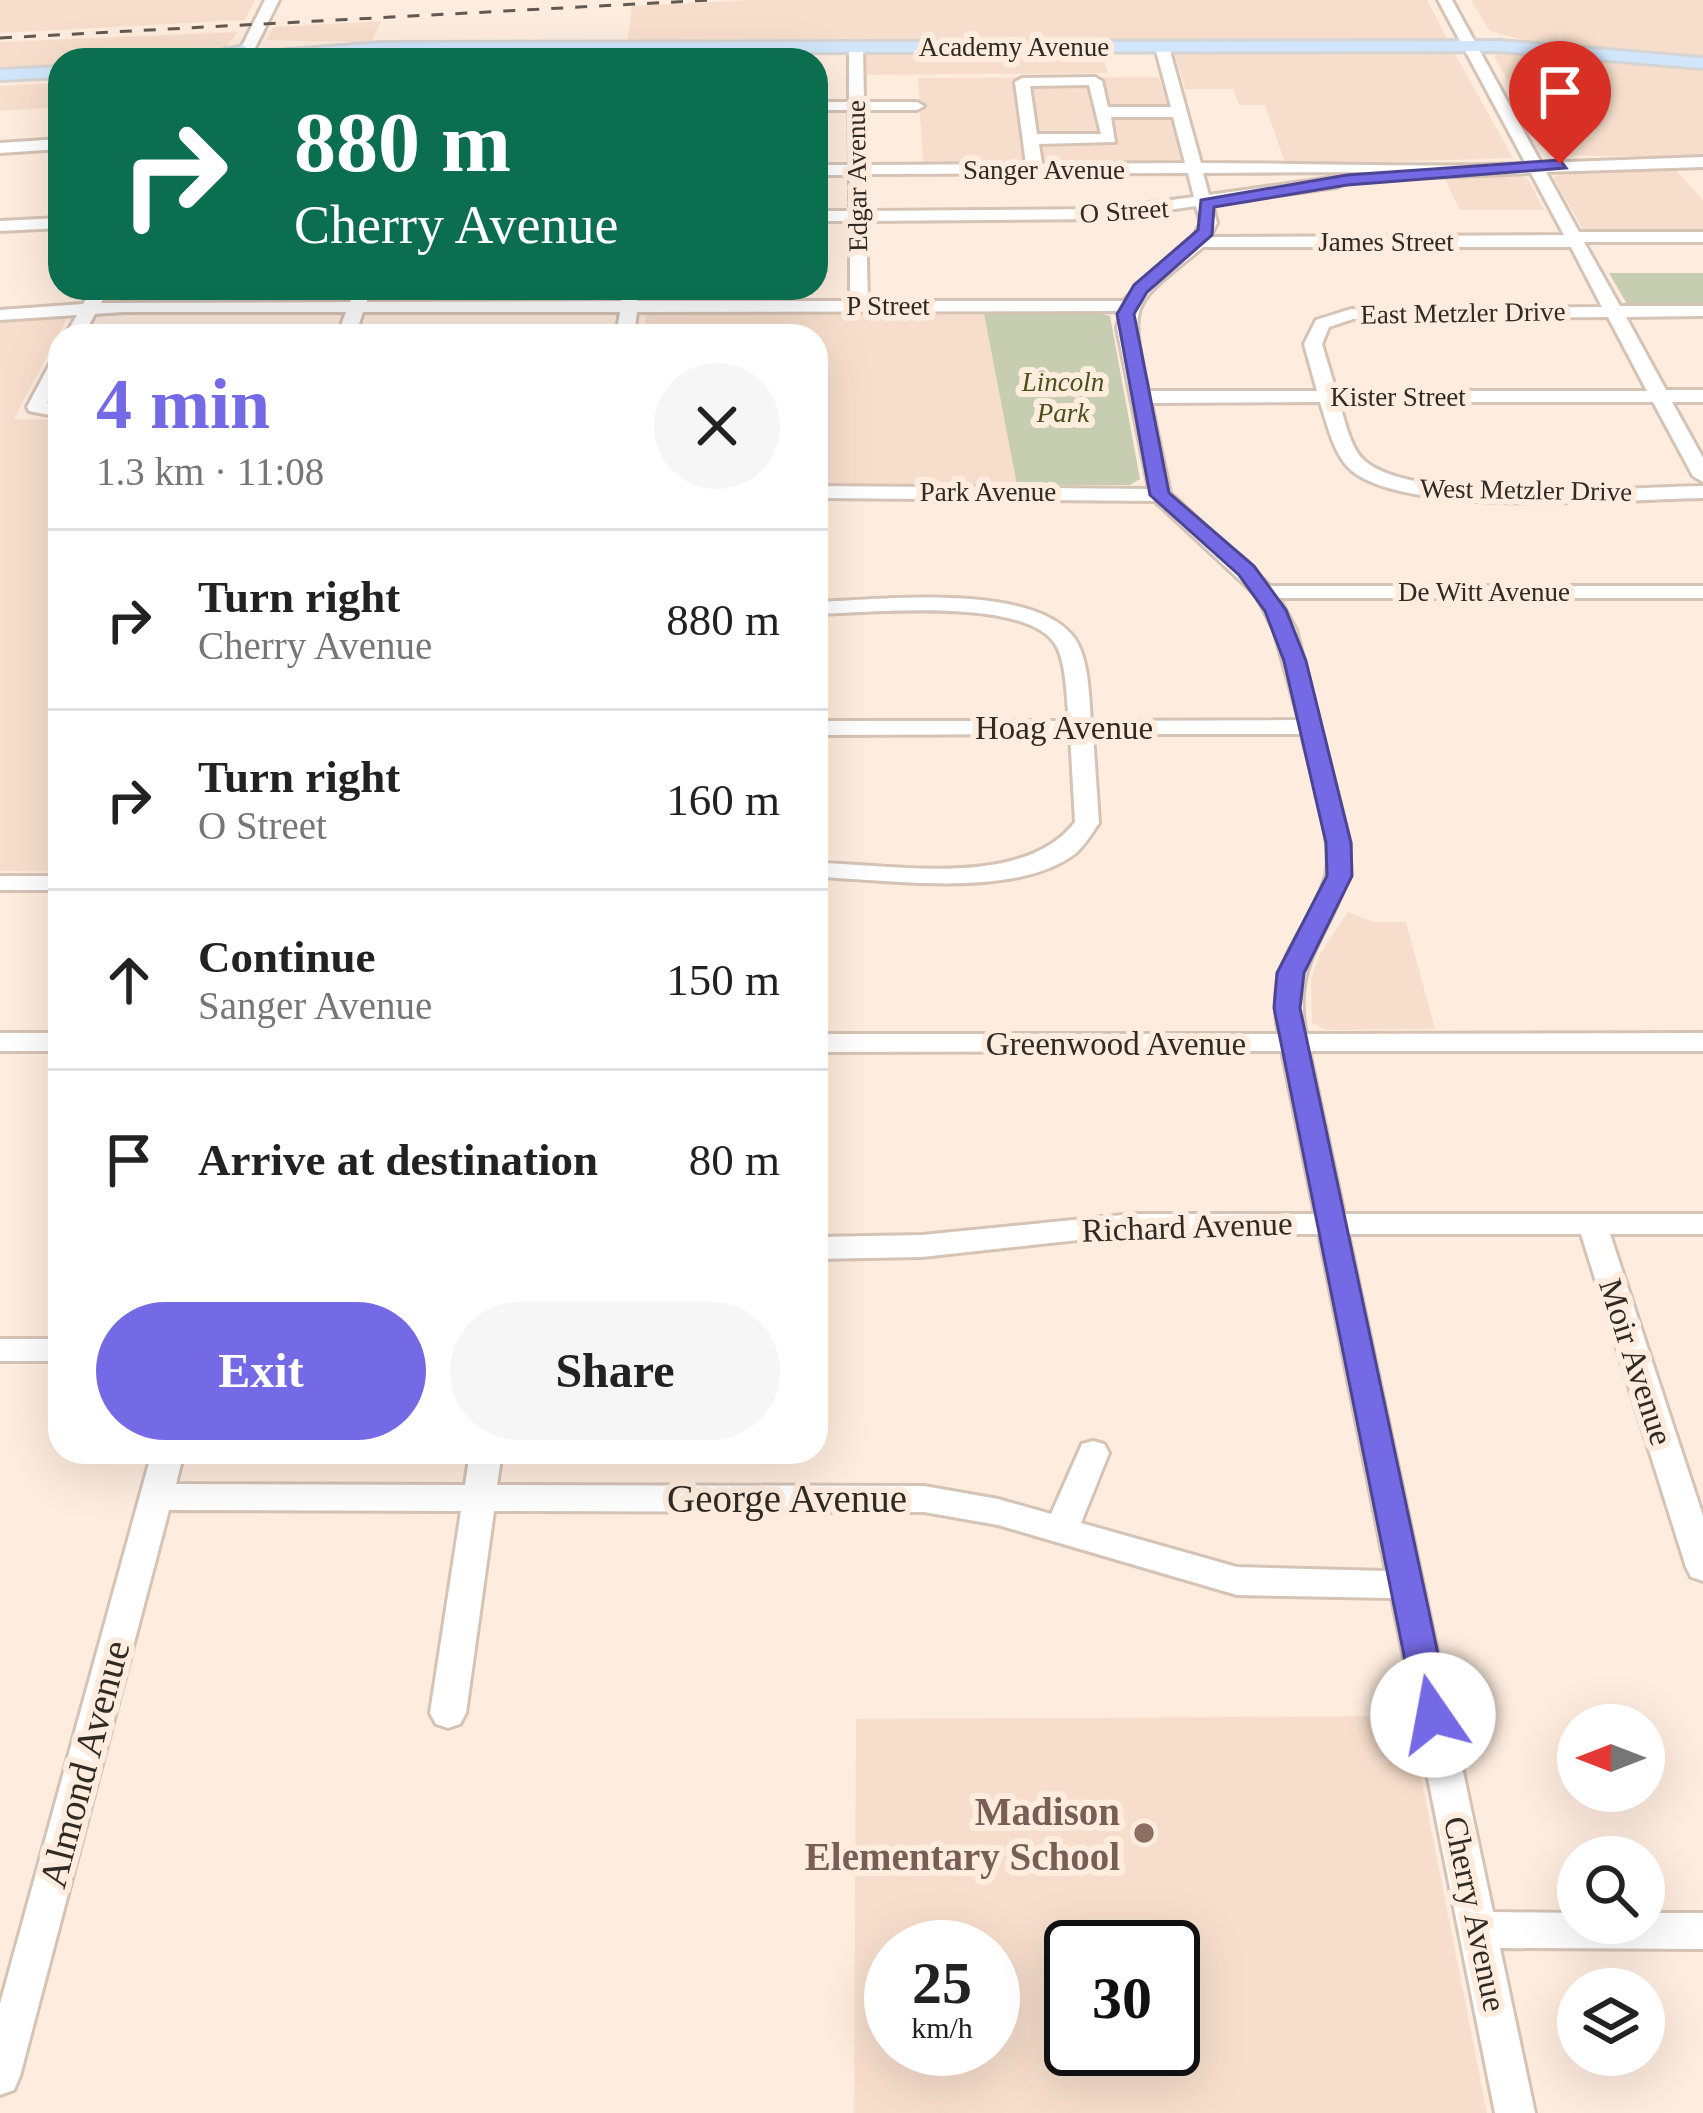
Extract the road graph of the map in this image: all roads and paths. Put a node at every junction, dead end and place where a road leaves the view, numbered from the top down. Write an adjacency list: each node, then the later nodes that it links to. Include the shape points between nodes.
1 (272, 0): 6 (street)
2 (1445, 0): 3 (street)
3 (1470, 46): 5 (main road, Academy Avenue); 8 (main road, Academy Avenue); 20 (street)
4 (856, 47): 5 (main road, Academy Avenue); 7 (main road, Academy Avenue); 12 (street, Edgar Avenue)
5 (1162, 47): 15 (street)
6 (248, 48)
7 (812, 48)
8 (1703, 63)
9 (48, 76): 10 (main road)
10 (4, 80)
11 (828, 106): 12 (street)
12 (856, 106): 13 (street); 24 (street, Edgar Avenue)
13 (916, 106)
14 (1102, 112): 15 (street); 16 (street, via 1110,139); 16 (street, via 1095,81 1022,82)
15 (1180, 112): 21 (street)
16 (1030, 139): 25 (street)
17 (48, 145): 18 (street)
18 (0, 148)
19 (1703, 162): 20 (street, Sanger Avenue)
20 (1536, 166): 26 (street, Sanger Avenue); 34 (street)
21 (1197, 169): 22 (street, Sanger Avenue); 25 (street, Sanger Avenue); 28 (street)
22 (1272, 169): 26 (street, Sanger Avenue); 27 (street, Sanger Avenue)
23 (828, 170): 24 (street, Sanger Avenue)
24 (857, 170): 25 (street, Sanger Avenue); 30 (street, Edgar Avenue)
25 (1036, 170)
26 (1430, 172): 27 (street, O Street)
27 (1312, 185): 28 (street, O Street)
28 (1206, 203): 30 (street, O Street, via 1081,215); 35 (street, via 1209,223)
29 (828, 216): 30 (street, O Street)
30 (859, 216): 39 (street, Edgar Avenue)
31 (48, 224): 32 (street)
32 (0, 226)
33 (1703, 237): 34 (street, James Street)
34 (1572, 240): 35 (street, James Street); 42 (street)
35 (1199, 242): 40 (street)
36 (95, 300): 41 (street)
37 (292, 300): 41 (street, P Street)
38 (707, 300): 39 (street, P Street)
39 (859, 306): 40 (street, P Street)
40 (1127, 306): 49 (street)
41 (90, 309): 44 (street, P Street); 45 (street)
42 (1613, 311): 43 (street); 47 (street); 50 (street, East Metzler Drive, via 1333,318 1313,344)
43 (1703, 311)
44 (0, 315)
45 (81, 324)
46 (48, 388): 51 (street, via 38,410)
47 (1658, 396): 48 (street, Kister Street); 50 (street, Kister Street); 52 (street)
48 (1703, 396)
49 (1138, 397): 50 (street, Kister Street); 55 (street)
50 (1331, 397): 54 (street, West Metzler Drive, via 1357,464 1397,486)
51 (48, 410)
52 (1703, 476)
53 (828, 492): 55 (street, Park Avenue)
54 (1703, 492)
55 (1160, 495): 56 (street, Cherry Avenue)
56 (1265, 592): 57 (street, De Witt Avenue); 59 (street, Cherry Avenue, via 1285,630)
57 (1703, 592)
58 (828, 608): 61 (street, via 976,608 1039,620 1071,654)
59 (1312, 727): 61 (street, Hoag Avenue); 69 (street, Cherry Avenue, via 1340,860 1328,904 1291,973)
60 (828, 728): 61 (street, Hoag Avenue)
61 (1078, 728): 62 (street, via 1087,823 1052,860 996,872)
62 (828, 870)
63 (0, 883): 64 (street)
64 (48, 883)
65 (0, 1042): 66 (street)
66 (48, 1042)
67 (1703, 1042): 69 (street, Greenwood Avenue)
68 (828, 1043): 69 (street, Greenwood Avenue)
69 (1294, 1044): 70 (street, Cherry Avenue)
70 (1330, 1224): 71 (street, Richard Avenue); 73 (street, Richard Avenue, via 1133,1224); 83 (street, Cherry Avenue)
71 (1592, 1224): 72 (street, Richard Avenue); 82 (street, Moir Avenue)
72 (1703, 1224)
73 (828, 1248)
74 (0, 1350): 75 (street)
75 (48, 1350)
76 (1093, 1454): 81 (street)
77 (165, 1464): 79 (street, Almond Avenue)
78 (484, 1464): 80 (street)
79 (156, 1497): 80 (street, George Avenue); 87 (street, Almond Avenue)
80 (479, 1497): 81 (street, George Avenue, via 924,1499); 84 (street)
81 (1061, 1531): 83 (street, George Avenue, via 1237,1581)
82 (1703, 1567)
83 (1406, 1585): 85 (street, Cherry Avenue)
84 (448, 1713)
85 (1479, 1930): 86 (street); 89 (street, Cherry Avenue)
86 (1703, 1931)
87 (13, 1983): 88 (street, Almond Avenue)
88 (0, 2076)
89 (1515, 2113)

